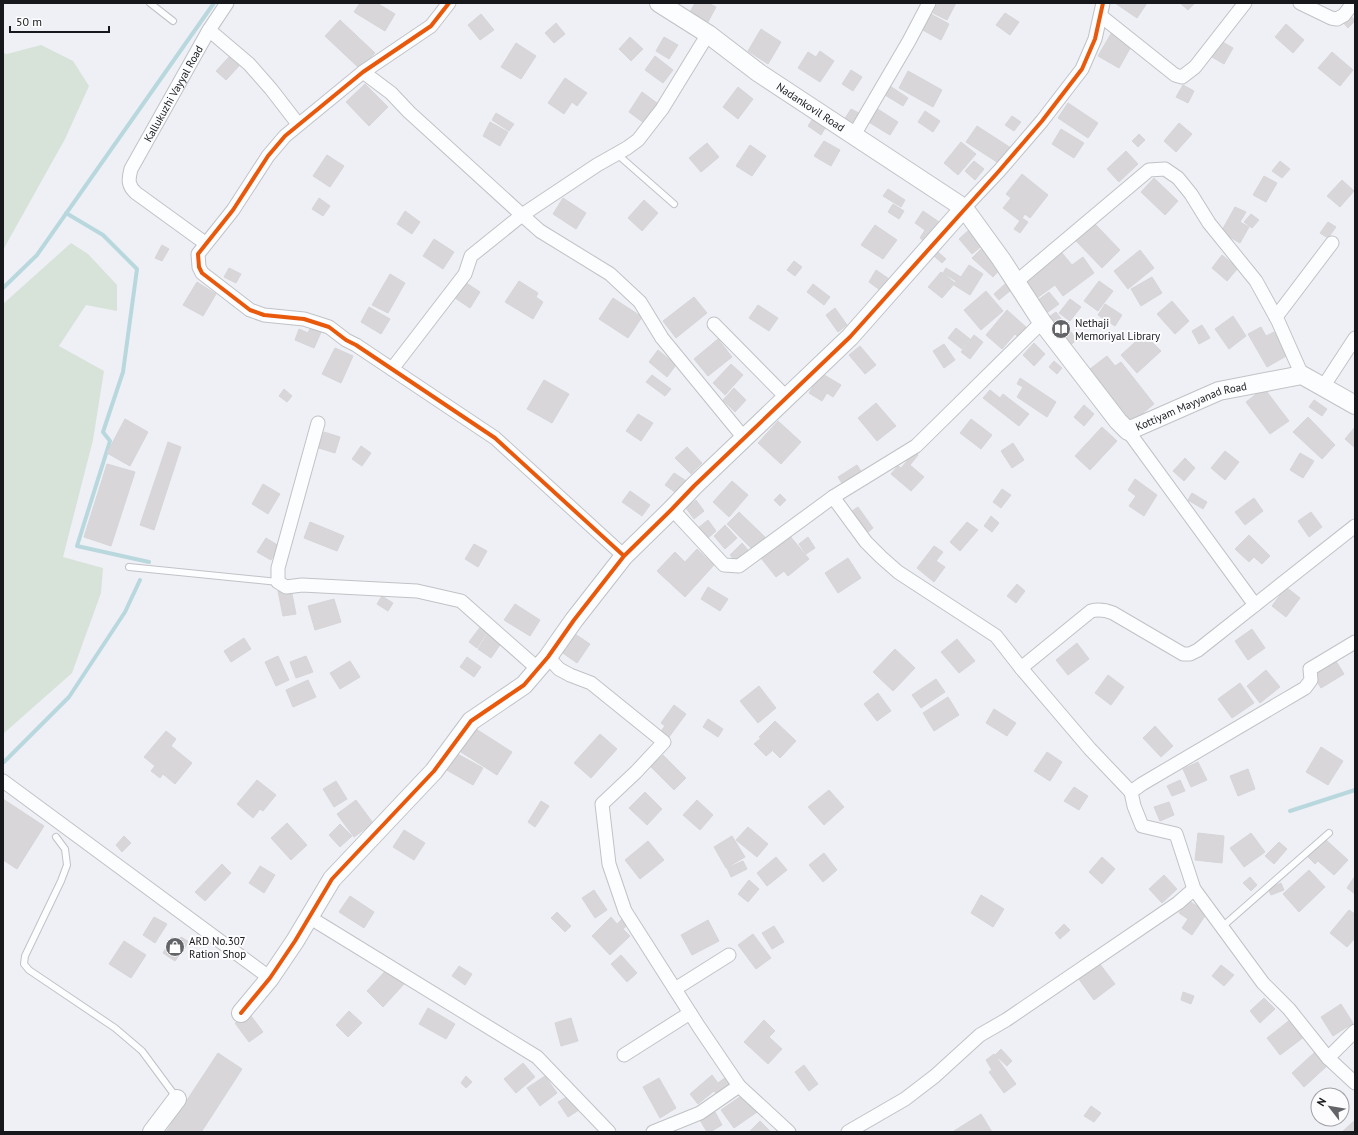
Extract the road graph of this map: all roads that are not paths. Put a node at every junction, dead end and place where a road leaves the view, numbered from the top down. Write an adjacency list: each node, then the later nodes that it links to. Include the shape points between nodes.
1 (150, 3): 10 (lane)
2 (227, 3): 11 (street, Kallukuzhi Vayyal Road)
3 (449, 3): 13 (street, via 430,26)
4 (659, 3): 12 (street, Nadankovil Road)
5 (929, 3): 15 (street)
6 (1245, 3): 9 (street, via 1195,67 1182,77 1175,75)
7 (1300, 3): 8 (street, via 1337,20)
8 (1353, 3)
9 (1102, 9): 18 (street, via 1095,39 1082,69 1042,121)
10 (173, 21)
11 (209, 30): 14 (street, via 249,64); 20 (street, Kallukuzhi Vayyal Road, via 128,178 130,188)
12 (708, 34): 15 (street, Nadankovil Road, via 759,73); 16 (street, via 662,109 638,140)
13 (363, 72): 14 (street); 19 (street, via 391,93)
14 (298, 124): 20 (street, via 274,149 233,210)
15 (854, 135): 18 (street, Nadankovil Road)
16 (617, 154): 17 (lane); 19 (street)
17 (674, 204)
18 (964, 208): 22 (street, Kottiyam Mayyanad Road); 30 (street, via 850,337)
19 (522, 215): 27 (street, via 472,256 465,274); 34 (street, via 540,231 610,274 640,302 662,338)
20 (205, 243): 27 (street, via 198,254 202,273 250,310 264,315 304,319 329,327)
21 (1332, 243): 23 (street)
22 (1016, 282): 23 (street, via 1149,170 1165,169 1178,178 1191,194 1210,223 1256,281); 24 (street, Kottiyam Mayyanad Road)
23 (1276, 317): 28 (street)
24 (1042, 322): 33 (street, Kottiyam Mayyanad Road); 35 (street, via 916,446)
25 (714, 324): 30 (street)
26 (1355, 338): 29 (street)
27 (392, 369): 38 (street, via 495,438)
28 (1302, 375): 29 (street); 33 (street, Kottiyam Mayyanad Road, via 1219,391)
29 (1323, 387): 31 (street)
30 (786, 397): 34 (street)
31 (1355, 405)
32 (318, 423): 40 (street, via 278,568)
33 (1128, 431): 41 (street)
34 (744, 438): 36 (street)
35 (833, 497): 36 (street, via 738,566 724,565); 44 (street, via 866,542 881,557 898,572 996,636)
36 (672, 509): 38 (street)
37 (1355, 526): 41 (street)
38 (624, 556): 43 (street)
39 (129, 568): 40 (lane)
40 (278, 582): 43 (street, via 286,587 302,585 417,591 460,601)
41 (1255, 605): 44 (street, via 1190,654 1183,654 1113,613 1098,609 1091,611)
42 (1355, 642): 46 (street, via 1310,669 1310,680 1305,688)
43 (543, 662): 50 (street, via 524,685 471,721 434,771 332,879); 54 (street, via 591,684 664,742 602,804 609,864 625,911)
44 (1021, 668): 46 (street, via 1090,749)
45 (3, 781): 53 (street)
46 (1131, 792): 49 (street, via 1142,826 1176,834)
47 (1329, 833): 51 (lane)
48 (56, 837): 62 (lane, via 65,849 66,864 61,881 25,956 24,964 29,970 115,1028 142,1051)
49 (1194, 889): 51 (street); 67 (street, via 1178,903 980,1035 906,1099)
50 (309, 917): 53 (street); 64 (street, via 537,1056)
51 (1222, 927): 59 (street, via 1263,983 1289,1009)
52 (729, 955): 54 (street)
53 (270, 978): 55 (street)
54 (675, 989): 56 (street)
55 (241, 1013)
56 (690, 1013): 58 (street); 61 (street)
57 (1355, 1031): 59 (street)
58 (624, 1055)
59 (1328, 1058): 60 (street)
60 (1355, 1083)
61 (739, 1086): 65 (street, via 700,1113); 66 (street)
62 (177, 1098): 63 (street)
63 (152, 1132)
64 (609, 1132)
65 (653, 1132)
66 (790, 1132)
67 (848, 1132)

